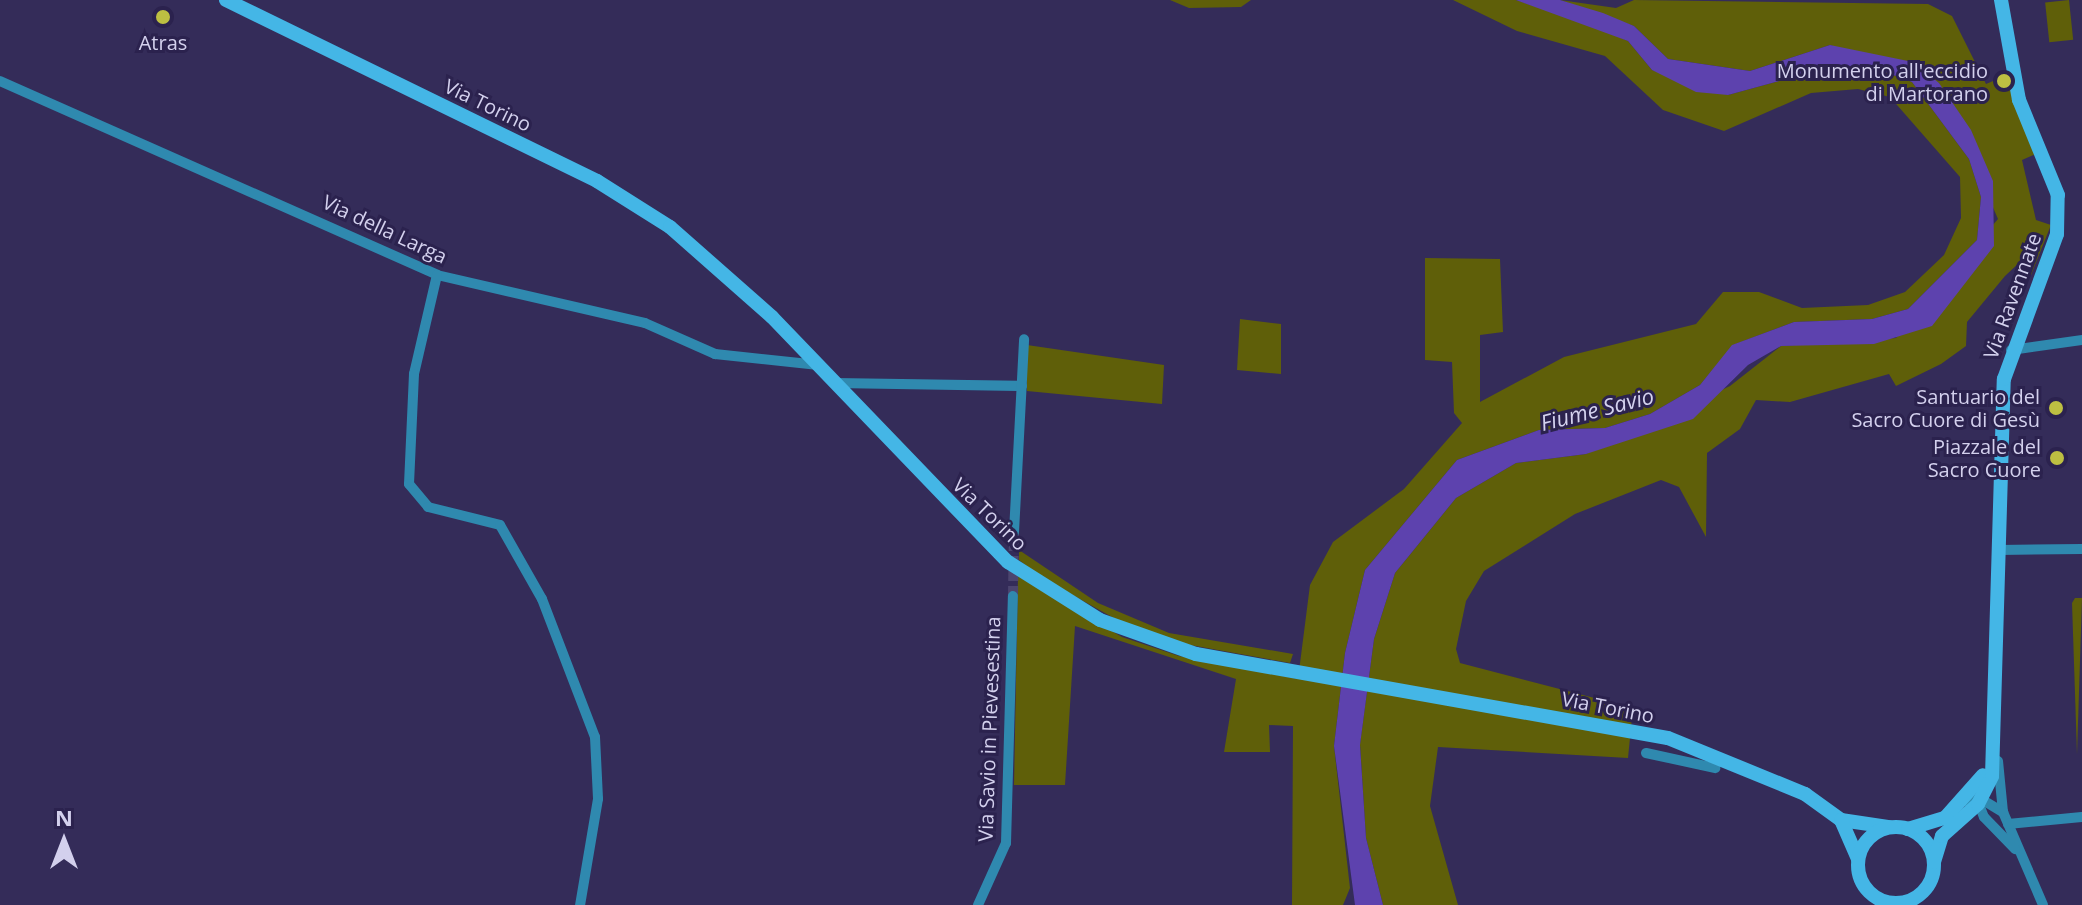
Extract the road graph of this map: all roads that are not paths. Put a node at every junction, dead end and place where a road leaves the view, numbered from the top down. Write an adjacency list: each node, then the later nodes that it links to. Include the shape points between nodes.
1 (226, 0): 8 (main road, Via Torino, via 632,201 706,255)
2 (2001, 0): 7 (main road, Via Ravennate, via 2019,100 2058,195 2057,234)
3 (0, 81): 4 (street, Via della Larga)
4 (437, 275): 8 (street, Via della Larga, via 645,323 715,354); 35 (street, via 414,374 409,484 428,507 500,525 542,599 595,737 598,799)
5 (1024, 339): 10 (street)
6 (2082, 340): 7 (street)
7 (2011, 350): 13 (main road, Via Ravennate, via 2000,423)
8 (818, 365): 9 (main road, Via Torino)
9 (835, 383): 10 (street); 16 (main road, Via Torino, via 962,518 1050,593 1129,634 1233,661 1463,700)
10 (1022, 386): 11 (street)
11 (1014, 532)
12 (2082, 549): 13 (street)
13 (1999, 550): 15 (main road, Via Ravennate)
14 (1013, 596): 36 (street, Via Savio in Pievesestina, via 1006,843)
15 (1996, 712): 17 (main road, Via Ravennate); 21 (main road, Via Ravennate)
16 (1702, 751): 19 (street); 25 (main road, Via Torino, via 1805,794)
17 (1997, 751): 21 (main road, Via Ravennate); 22 (street, Via Ravennate)
18 (1646, 753): 19 (street)
19 (1682, 760): 20 (street)
20 (1715, 768)
21 (1976, 799): 22 (street); 24 (main road, Via Ravennate); 27 (street, Via Ravennate); 29 (main road, via 1945,818)
22 (2003, 812): 26 (street, Via Ravennate)
23 (2082, 817): 26 (street)
24 (1962, 819): 27 (street); 32 (main road, Via Ravennate, via 1942,836)
25 (1841, 820): 28 (main road, Via Torino); 31 (main road)
26 (2008, 824): 30 (street, Via Ravennate)
27 (1990, 825): 30 (street, Via Ravennate)
28 (1889, 827): 29 (main road); 31 (main road, via 1868,838)
29 (1908, 829): 32 (main road, via 1926,842)
30 (2019, 853): 38 (street, Via Ravennate)
31 (1858, 859): 34 (main road, via 1864,887)
32 (1934, 862): 33 (main road)
33 (1930, 882): 34 (main road); 37 (main road)
34 (1901, 904)
35 (580, 905)
36 (978, 905)
37 (1929, 905)
38 (2043, 905)

